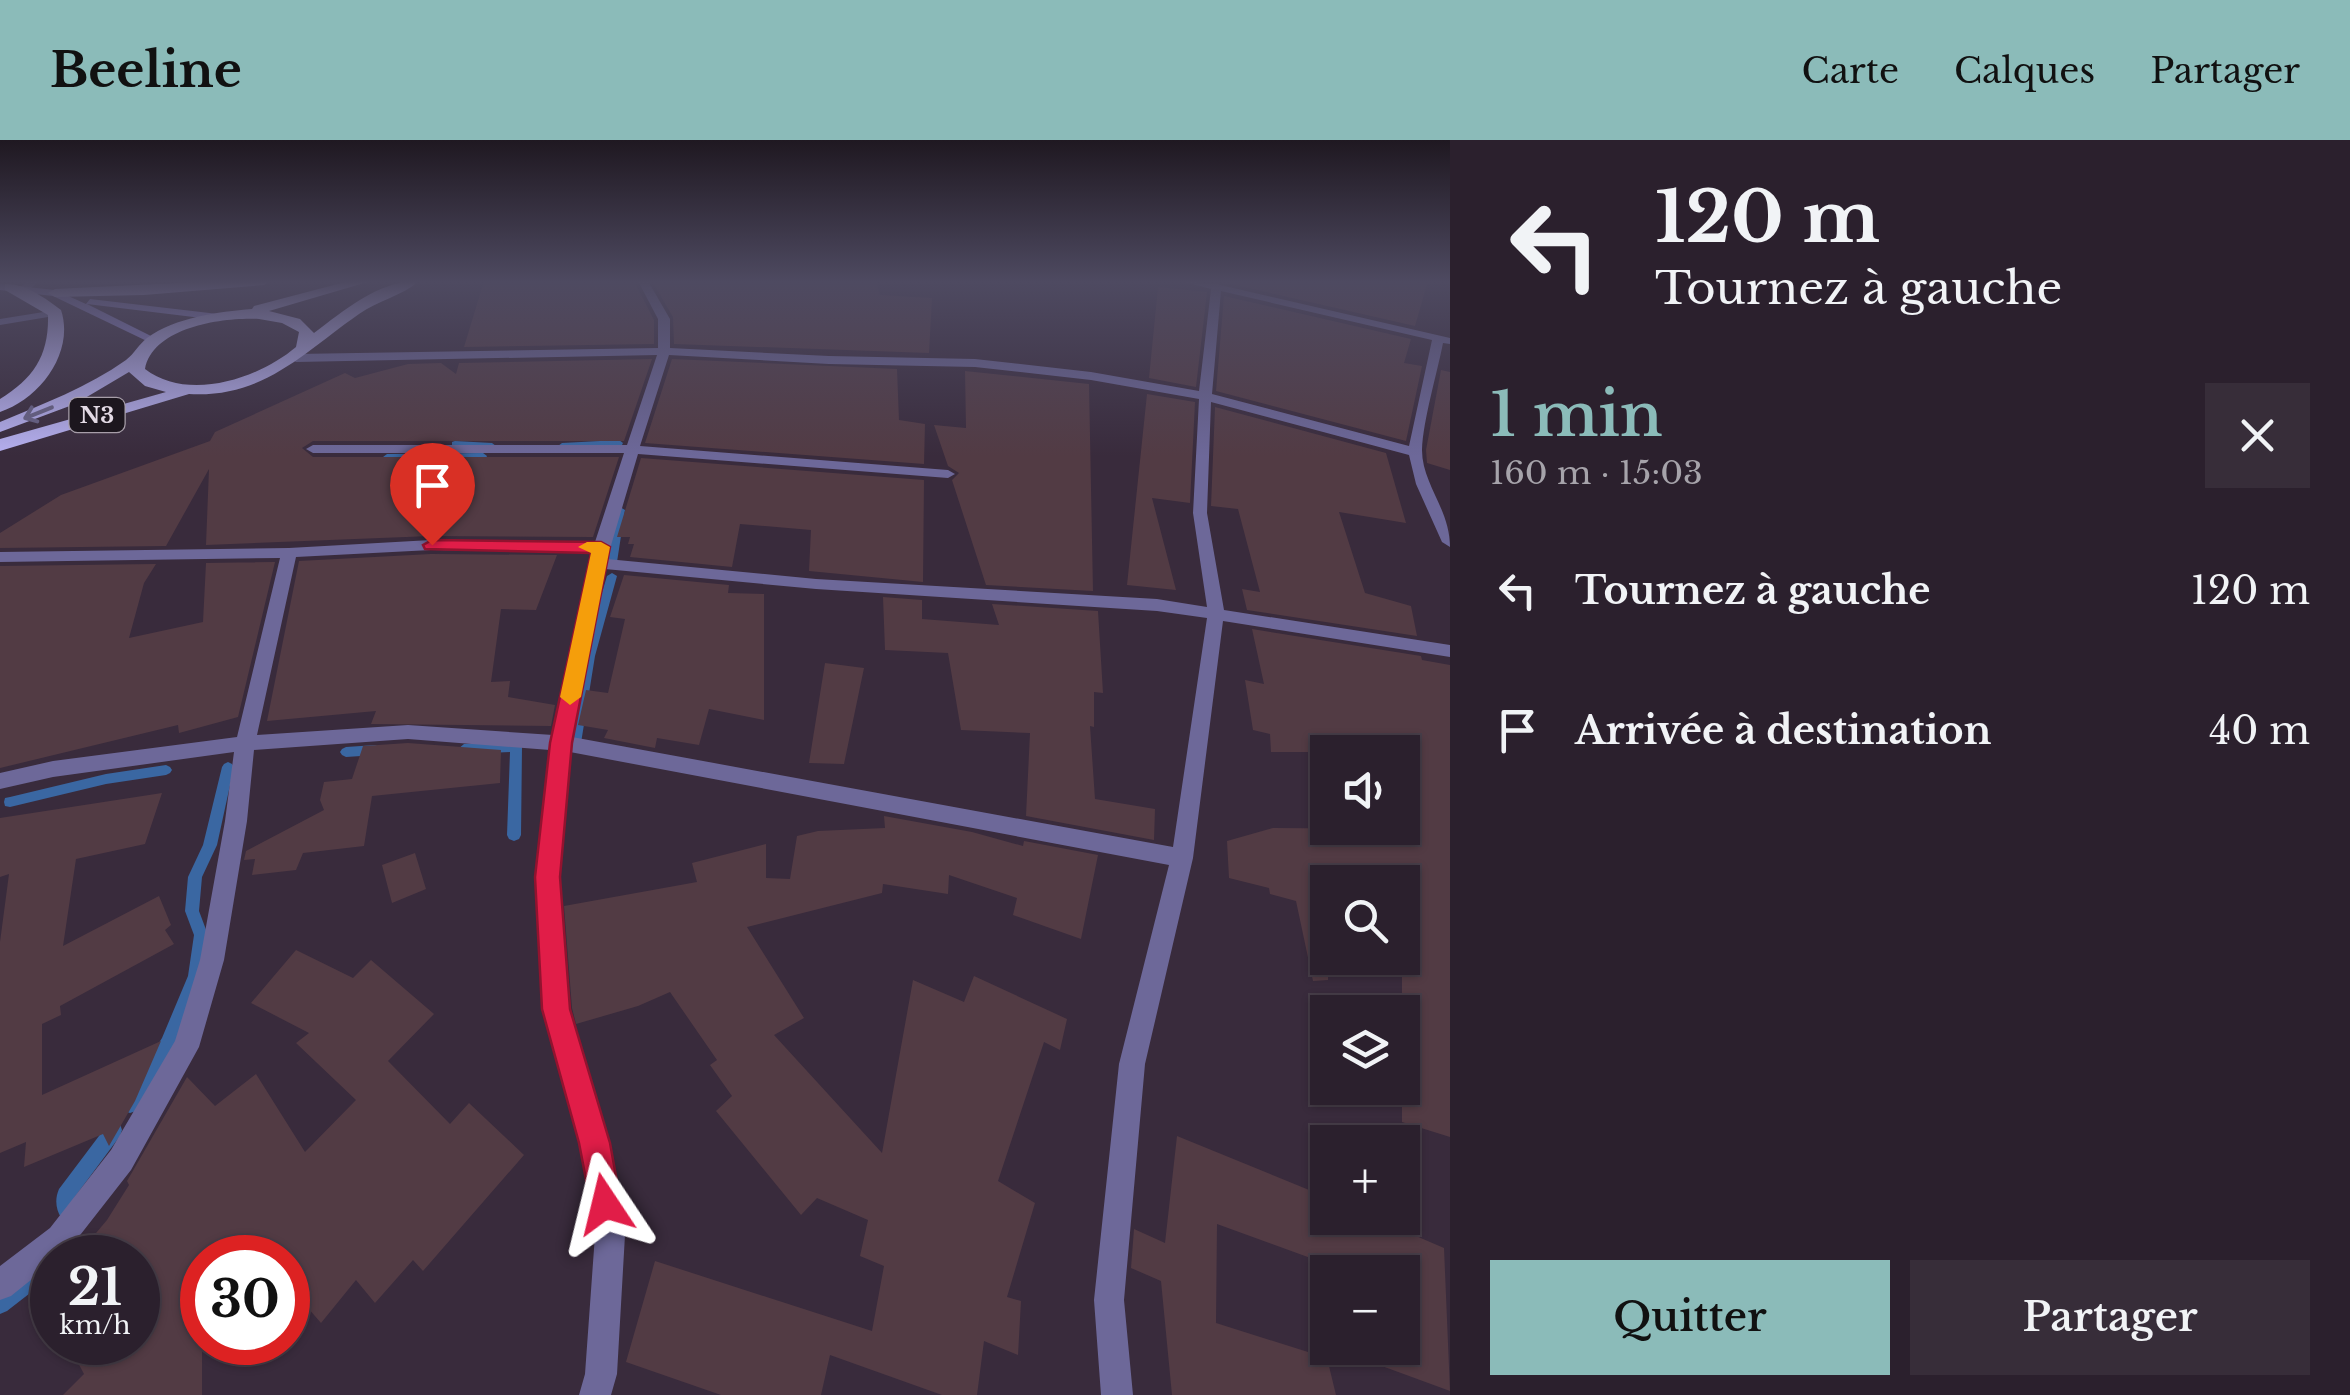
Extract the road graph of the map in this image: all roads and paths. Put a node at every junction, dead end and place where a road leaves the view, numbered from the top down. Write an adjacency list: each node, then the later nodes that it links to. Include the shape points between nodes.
1 (1444, 339): 20 (street)
2 (58, 340): 15 (highway, via 40,379)
3 (150, 340): 9 (main road)
4 (156, 340): 9 (highway, N3)
5 (304, 340): 11 (highway, N3)
6 (317, 340): 11 (highway, N3)
7 (664, 340): 10 (street)
8 (1211, 340): 14 (street)
9 (153, 341): 12 (highway, N3)
10 (664, 350): 11 (street); 14 (street, via 975,363); 18 (street)
11 (300, 353): 13 (highway, N3, via 243,382)
12 (136, 361): 13 (highway, N3, via 136,370 155,384); 16 (highway, N3, one-way to 16, via 69,400)
13 (196, 389): 17 (highway, N3)
14 (1205, 396): 20 (street); 26 (street, via 1200,512)
15 (0, 406)
16 (0, 428)
17 (0, 445)
18 (636, 448): 19 (street); 21 (street); 24 (street)
19 (313, 449)
20 (1415, 452): 22 (street, via 1422,484)
21 (948, 474)
22 (1450, 542)
23 (289, 554): 24 (street, via 432,545); 25 (street); 28 (street)
24 (600, 555): 26 (street, via 816,584); 29 (street)
25 (0, 557)
26 (1216, 613): 27 (street); 31 (street)
27 (1450, 651)
28 (245, 743): 29 (street, via 408,732); 30 (street); 32 (street, via 212,960 186,1047 121,1160 60,1238)
29 (561, 743): 31 (street); 33 (street, via 547,877 556,1009 594,1143 610,1235)
30 (0, 781)
31 (1182, 858): 34 (street, via 1132,1064 1109,1300)
32 (0, 1284)
33 (595, 1395)
34 (1116, 1395)

